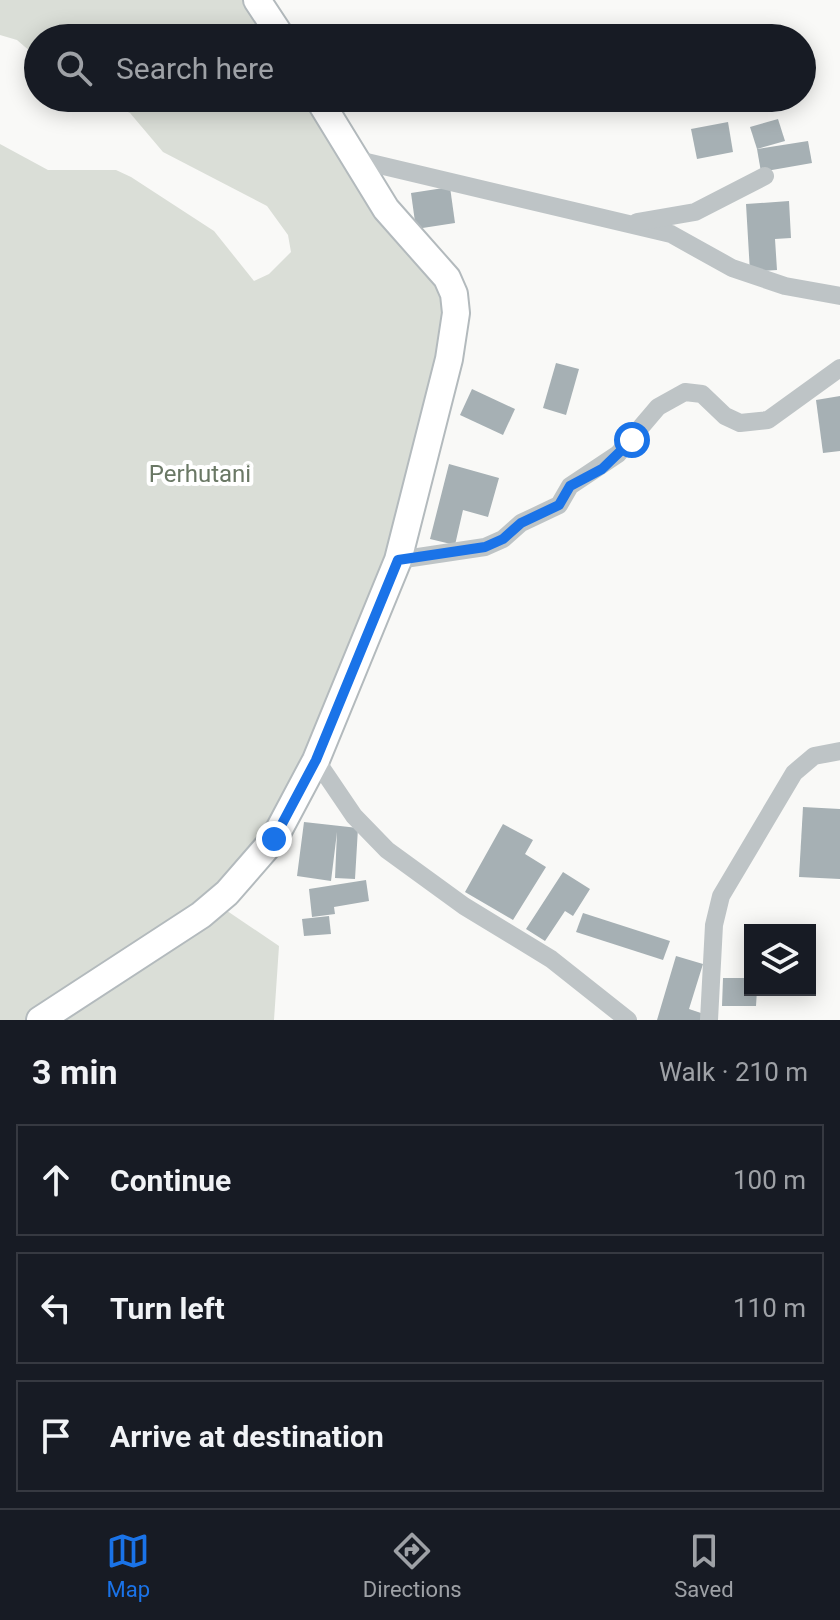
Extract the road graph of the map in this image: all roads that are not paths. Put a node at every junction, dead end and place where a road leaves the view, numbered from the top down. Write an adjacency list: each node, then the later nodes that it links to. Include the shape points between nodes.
1 (257, 0): 2 (street)
2 (273, 24)
3 (326, 112): 4 (street)
4 (354, 159): 6 (street); 9 (street, via 396,223 447,278 454,294 449,359)
5 (765, 176): 6 (street, via 695,212)
6 (626, 224): 7 (street, via 671,234 732,268 785,286)
7 (840, 296)
8 (840, 368): 9 (street, via 756,424 740,423 702,394 685,392 658,407 602,469 570,486 559,505 521,523 503,539 485,547)
9 (398, 560): 11 (street)
10 (840, 751): 14 (street, via 814,756 794,773 721,896 714,925)
11 (316, 760): 12 (street, via 274,839 227,893); 13 (street, via 354,816 387,850 464,906 551,959)
12 (40, 1020)
13 (628, 1020)
14 (709, 1020)

